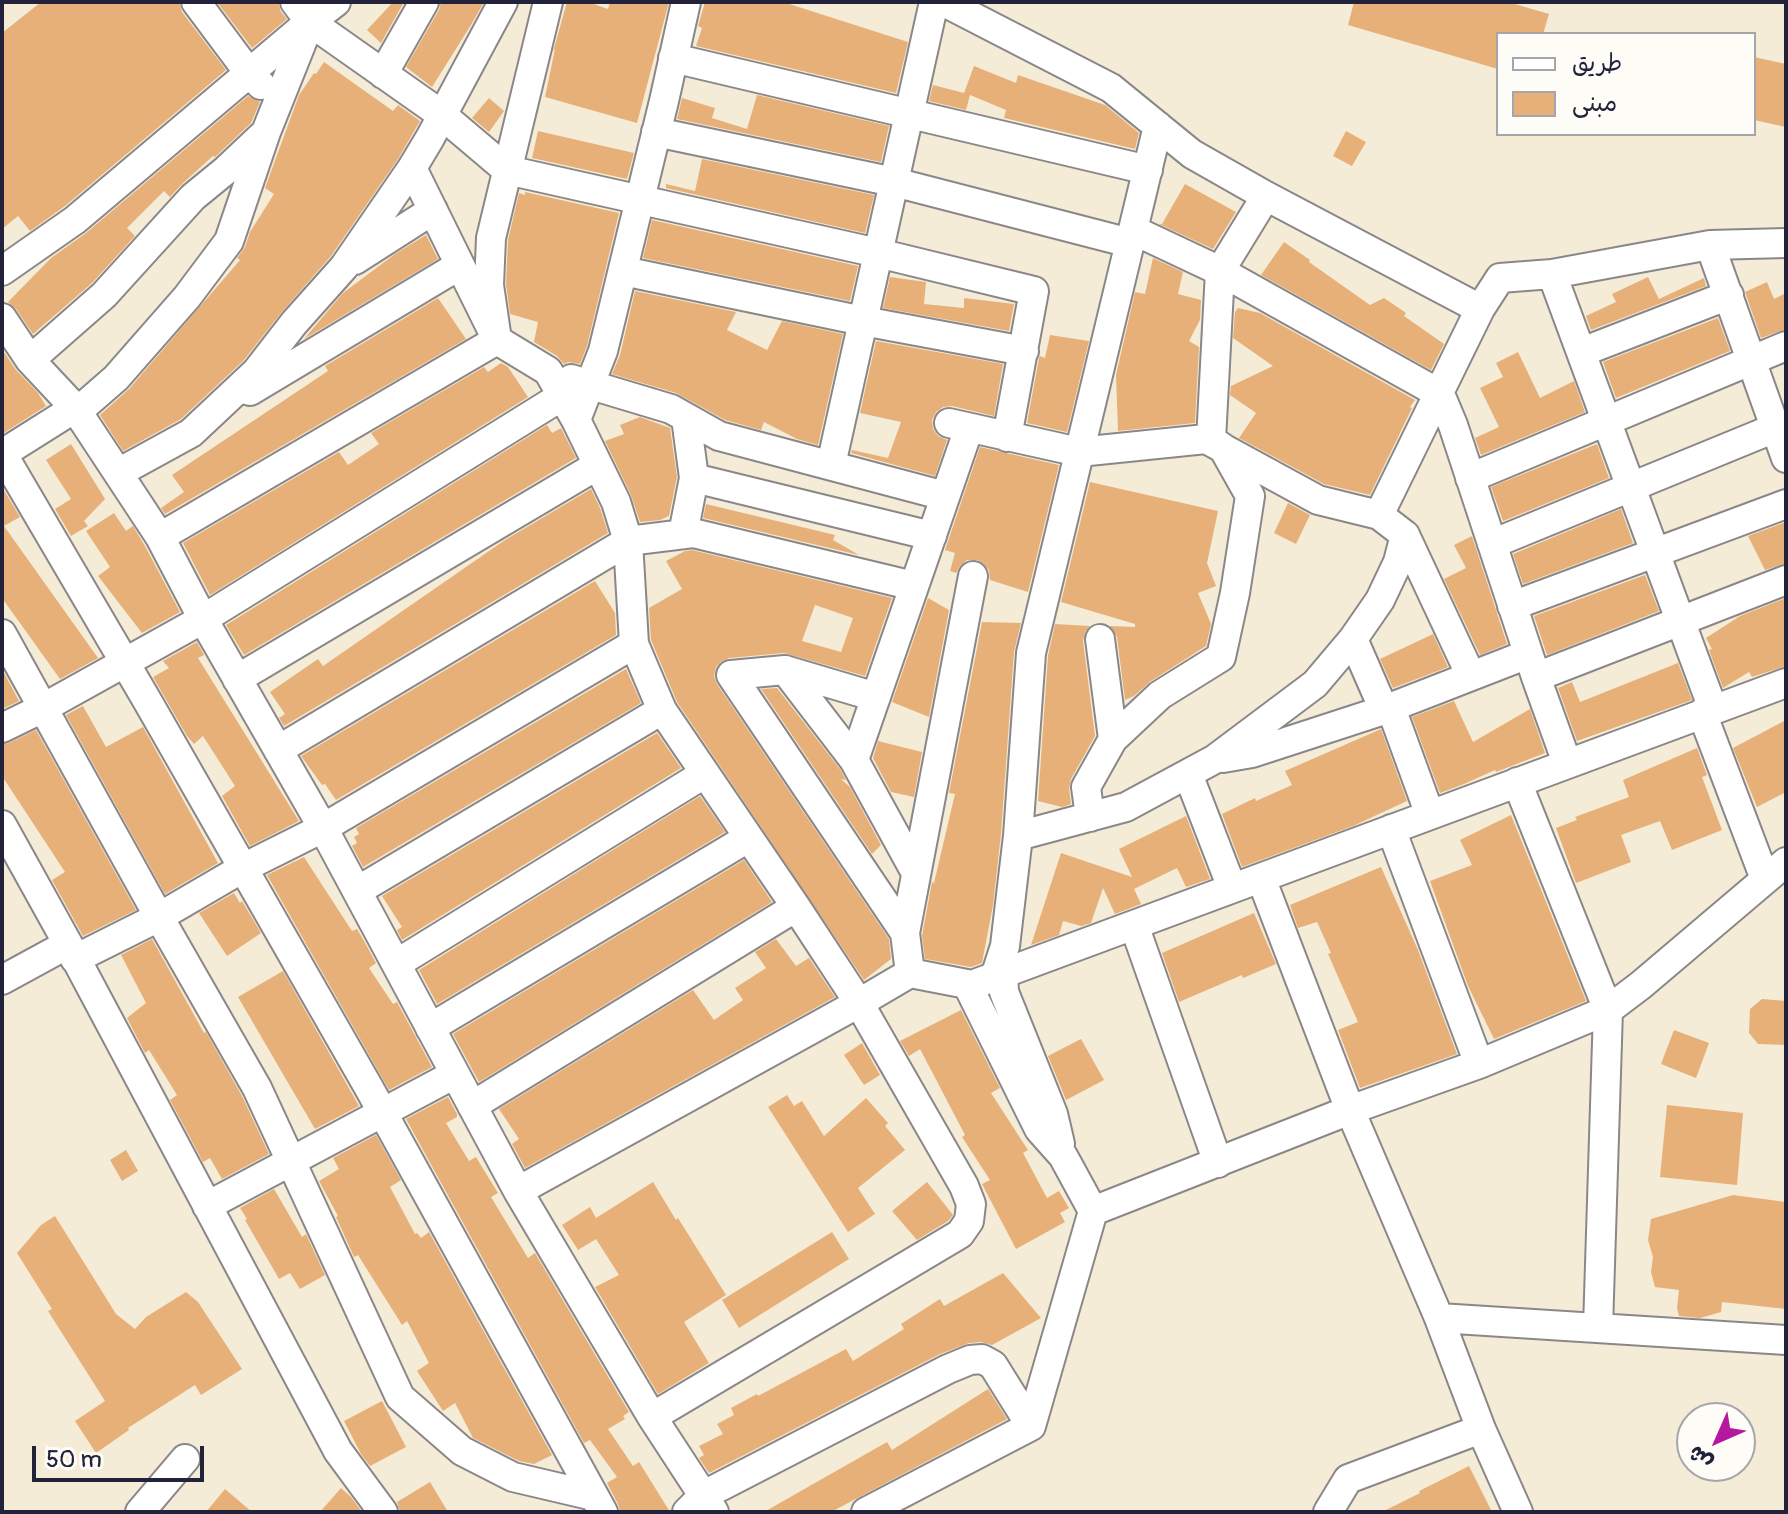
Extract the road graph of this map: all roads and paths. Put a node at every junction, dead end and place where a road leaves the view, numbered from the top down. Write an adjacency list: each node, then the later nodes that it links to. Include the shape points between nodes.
1 (196, 2): 11 (street)
2 (336, 2): 9 (street)
3 (424, 2): 12 (street)
4 (503, 2): 15 (street)
5 (548, 2): 20 (street)
6 (686, 2): 10 (street)
7 (934, 2): 14 (street)
8 (944, 2): 16 (street, via 1111,88)
9 (302, 12): 11 (street); 12 (street); 13 (street)
10 (673, 58): 14 (street); 18 (street)
11 (249, 73): 13 (street); 32 (street, via 75,220)
12 (383, 74): 15 (street)
13 (278, 103): 17 (street)
14 (910, 113): 21 (street); 22 (street)
15 (442, 115): 19 (street); 20 (street)
16 (1158, 126): 21 (street); 23 (street, via 1192,154)
17 (266, 132): 46 (street, via 193,197 104,295); 51 (street, via 229,241 116,378)
18 (656, 132): 22 (street); 24 (street)
19 (412, 168): 25 (street); 31 (street)
20 (507, 170): 24 (street); 41 (street, via 491,238 489,285)
21 (1148, 170): 26 (street)
22 (894, 182): 26 (street); 29 (street)
23 (1266, 196): 34 (street); 37 (street)
24 (640, 201): 29 (street); 33 (street)
25 (433, 210): 30 (street); 31 (street)
26 (1131, 237): 34 (street); 59 (street)
27 (1786, 243): 28 (street)
28 (1710, 245): 35 (street); 36 (street)
29 (878, 253): 39 (street); 43 (street, via 1034,291)
30 (460, 265): 41 (street); 45 (street)
31 (344, 267): 40 (street)
32 (2, 271)
33 (623, 271): 39 (street); 49 (street)
34 (1220, 271): 50 (street); 58 (street, via 1211,440)
35 (1552, 274): 37 (street, via 1500,278); 44 (street)
36 (1729, 295): 44 (street); 47 (street)
37 (1480, 309): 50 (street)
38 (2, 318): 46 (street)
39 (863, 321): 43 (street); 63 (street)
40 (294, 323): 45 (street); 53 (street, via 256,372)
41 (497, 340): 48 (street); 74 (street)
42 (1786, 346): 47 (street)
43 (1024, 351): 57 (street)
44 (1582, 352): 55 (street)
45 (312, 354): 53 (street)
46 (30, 360): 51 (street)
47 (1751, 360): 55 (street); 56 (street)
48 (548, 371): 49 (street); 52 (street)
49 (589, 386): 52 (street); 54 (street)
50 (1440, 394): 66 (street); 70 (street)
51 (75, 408): 60 (street); 64 (street)
52 (569, 408): 62 (street); 82 (street)
53 (211, 414): 64 (street, via 191,433)
54 (686, 418): 63 (street, via 719,436); 65 (street)
55 (1607, 420): 66 (street); 67 (street)
56 (1775, 428): 61 (street); 67 (street)
57 (1007, 437): 59 (street); 68 (street, via 959,425)
58 (1223, 448): 59 (street, via 1206,439); 70 (street, via 1318,500); 100 (street, via 1250,496 1221,657 1160,695)
59 (1079, 452): 113 (street, via 1031,653)
60 (2, 453): 88 (street)
61 (1786, 458)
62 (598, 465): 75 (street); 92 (street)
63 (831, 465): 68 (street)
64 (118, 473): 74 (street)
65 (694, 478): 71 (street); 73 (street)
66 (1470, 478): 76 (street)
67 (1631, 487): 76 (street); 77 (street)
68 (945, 496): 73 (street)
69 (1786, 504): 77 (street)
70 (1379, 515): 72 (street)
71 (683, 534): 75 (street); 80 (street)
72 (1405, 535): 86 (street, via 1380,600); 91 (street)
73 (932, 536): 80 (street)
74 (160, 537): 82 (street)
75 (628, 541): 87 (street); 101 (street)
76 (1492, 544): 81 (street)
77 (1656, 553): 81 (street); 83 (street)
78 (973, 576): 117 (street)
79 (1786, 580): 83 (street)
80 (914, 586): 94 (street)
81 (1512, 606): 89 (street)
82 (203, 619): 88 (street); 92 (street)
83 (1681, 621): 89 (street); 98 (street)
84 (2, 634): 95 (street)
85 (1100, 639): 100 (street)
86 (1353, 639): 96 (street); 102 (street, via 1315,684)
87 (634, 644): 97 (street); 111 (street)
88 (124, 662): 95 (street); 115 (street)
89 (1532, 665): 91 (street); 104 (street)
90 (785, 670): 94 (street); 103 (street); 124 (street, via 731,675)
91 (1471, 676): 96 (street)
92 (237, 679): 101 (street)
93 (1786, 683): 98 (street)
94 (876, 697): 103 (street)
95 (43, 708): 99 (street); 122 (street)
96 (1388, 709): 102 (street, via 1252,753); 108 (street)
97 (662, 710): 105 (street); 120 (street)
98 (1708, 711): 104 (street); 116 (street)
99 (2, 728)
100 (1113, 739): 109 (street, via 1086,787)
101 (278, 750): 111 (street)
102 (1215, 759): 106 (street)
103 (854, 760): 117 (street)
104 (1567, 763): 107 (street)
105 (704, 774): 114 (street); 126 (street)
106 (1188, 774): 109 (street, via 1126,807); 119 (street)
107 (1517, 782): 108 (street); 132 (street)
108 (1430, 815): 112 (street)
109 (1090, 817): 113 (street)
110 (2, 825): 125 (street)
111 (323, 828): 115 (street); 120 (street)
112 (1391, 829): 118 (street); 134 (street)
113 (1018, 836): 128 (street)
114 (748, 838): 121 (street); 133 (street)
115 (243, 868): 122 (street); 138 (street)
116 (1776, 871): 132 (street)
117 (916, 873): 124 (street)
118 (1261, 878): 119 (street); 137 (street)
119 (1232, 888): 123 (street)
120 (357, 891): 126 (street)
121 (796, 907): 131 (street); 136 (street)
122 (159, 917): 125 (street); 140 (street, via 257,1088)
123 (1134, 925): 128 (street); 141 (street)
124 (905, 933): 127 (street)
125 (71, 952): 129 (street); 143 (street)
126 (396, 964): 133 (street)
127 (910, 973): 130 (street); 131 (street)
128 (999, 975): 130 (street); 139 (street, via 1053,1114)
129 (2, 980)
130 (967, 984): 139 (street, via 1039,1129)
131 (859, 1003): 142 (street); 148 (street, via 964,1186 971,1204 969,1221 960,1234)
132 (1608, 1010): 134 (street); 146 (street)
133 (430, 1028): 135 (street)
134 (1479, 1064): 137 (street)
135 (455, 1074): 136 (street); 138 (street)
136 (472, 1106): 142 (street)
137 (1350, 1110): 141 (street); 145 (street)
138 (383, 1113): 140 (street); 152 (street)
139 (1063, 1156): 144 (street)
140 (291, 1161): 143 (street); 152 (street, via 400,1397 462,1451 513,1477)
141 (1218, 1163): 144 (street)
142 (518, 1191): 148 (street)
143 (207, 1206): 155 (street, via 338,1451)
144 (1093, 1211): 149 (street)
145 (1439, 1318): 146 (street); 150 (street)
146 (1598, 1328): 147 (street)
147 (1786, 1340)
148 (652, 1417): 153 (street)
149 (1031, 1426): 153 (street, via 993,1365 970,1360); 156 (street)
150 (1481, 1429): 157 (street, via 1348,1479); 158 (street)
151 (185, 1459): 154 (street)
152 (598, 1504)
153 (702, 1506)
154 (140, 1512)
155 (383, 1512)
156 (866, 1512)
157 (1328, 1512)
158 (1518, 1512)

